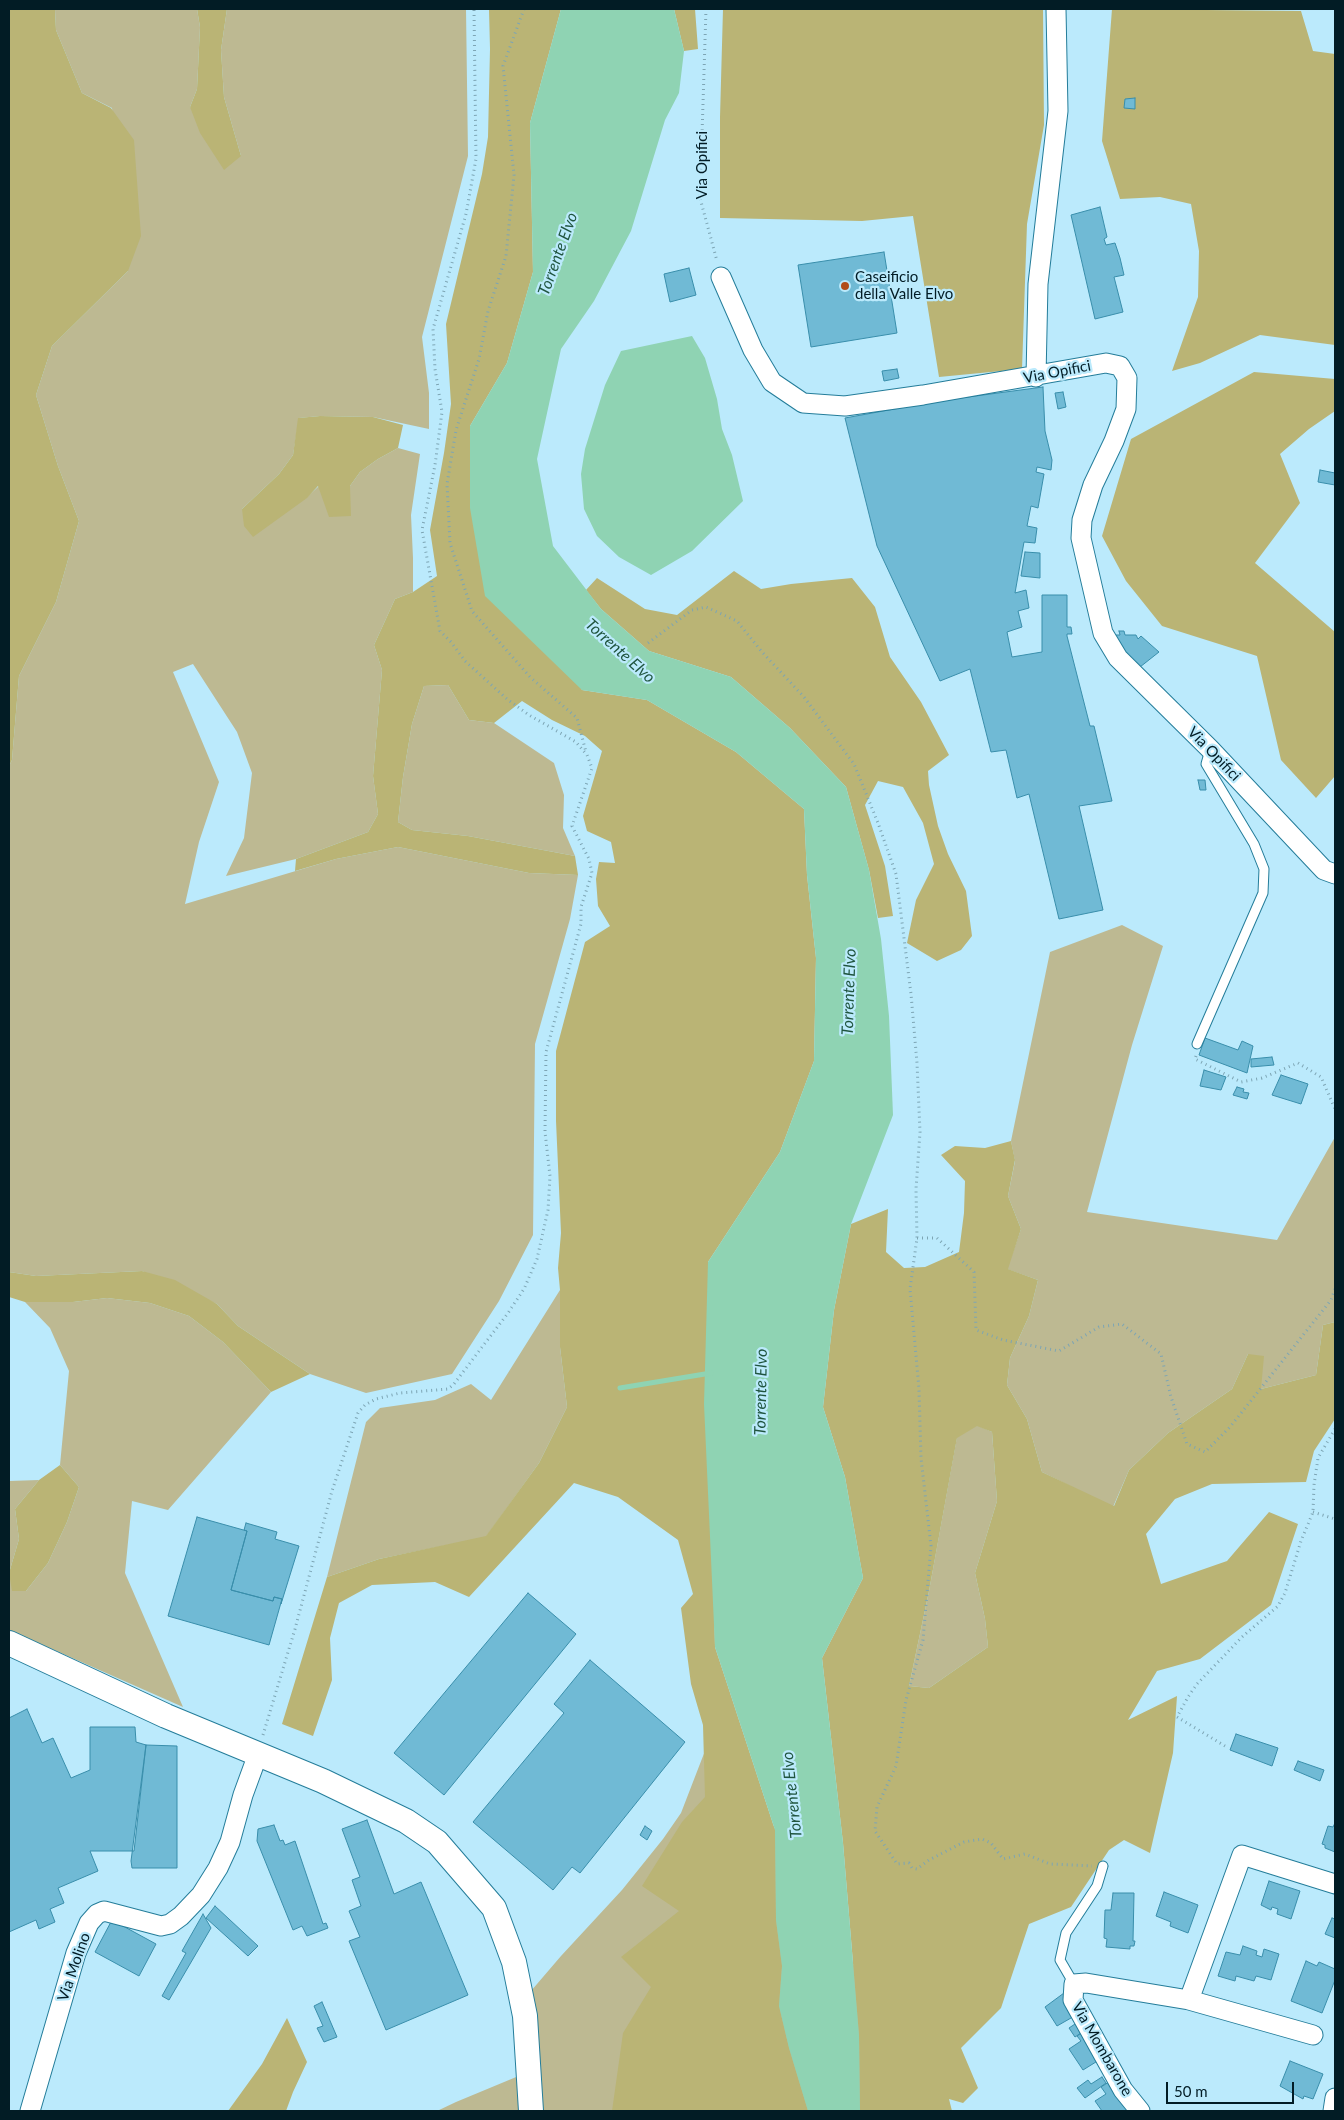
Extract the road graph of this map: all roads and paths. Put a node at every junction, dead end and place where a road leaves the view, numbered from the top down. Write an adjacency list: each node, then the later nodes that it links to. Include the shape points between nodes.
1 (474, 9): 9 (path, via 476,159 466,214 434,329 435,369 442,412 422,530 440,631 465,661 506,699 576,742)
2 (524, 9): 9 (path, via 503,66 514,175 506,256 456,430 447,484 450,543 472,611 530,677 577,718)
3 (706, 9): 5 (path, Via Opifici, via 700,198)
4 (1056, 9): 6 (street, via 1058,111 1038,284)
5 (721, 277): 6 (street, Via Opifici, via 753,350 772,382 803,403 845,406)
6 (1036, 377): 8 (street, Via Opifici, via 1106,363 1120,366 1128,378 1126,409 1093,485 1082,520 1085,557 1103,633 1118,658)
7 (648, 643): 13 (path, via 692,610 706,607 737,621 804,696 854,764 896,874 902,919 918,1083)
8 (1210, 749): 10 (street, Via Opifici, via 1324,870); 11 (lane, via 1206,764 1254,844 1264,869 1263,893)
9 (587, 755): 20 (path, via 592,768 572,826 589,859 592,873 546,1052 544,1132 550,1176 548,1210 537,1259 524,1289 454,1384 448,1389 400,1393 376,1399 358,1414 332,1491)
10 (1335, 874)
11 (1198, 1044): 12 (path, via 1195,1059 1241,1082 1262,1078 1298,1063 1321,1077)
12 (1335, 1109)
13 (917, 1238): 14 (path, via 937,1238 974,1272 976,1330 1003,1340 1059,1351 1099,1327 1122,1324 1161,1354 1187,1444 1205,1452 1236,1420 1331,1300); 21 (path, via 910,1289 921,1458 931,1546 923,1640 906,1700 896,1766 877,1807 875,1831 897,1864 909,1863 917,1869 964,1842 982,1839 991,1843 1003,1859 1024,1854 1050,1864)
14 (1335, 1289)
15 (1335, 1429): 16 (path, via 1318,1458)
16 (1313, 1512): 17 (path); 19 (path, via 1278,1606 1242,1637 1197,1684 1178,1717)
17 (1335, 1518)
18 (9, 1643): 20 (street, via 166,1716)
19 (1225, 1746)
20 (258, 1754): 27 (street, Via Molino, via 230,1842 218,1868 201,1895 181,1916 161,1926 104,1911 89,1923 76,1953); 28 (street, via 406,1821 438,1842 494,1908 514,1962 525,2016)
21 (1102, 1866): 23 (lane, via 1097,1886 1066,1933 1060,1960)
22 (1335, 1884): 24 (street, via 1242,1856)
23 (1074, 1984): 24 (street, via 1086,1983); 29 (street, Via Mombarone, via 1072,2000 1123,2090)
24 (1189, 2000): 25 (street)
25 (1313, 2035)
26 (1335, 2098): 30 (street)
27 (30, 2111)
28 (531, 2111)
29 (1140, 2111)
30 (1333, 2111)

